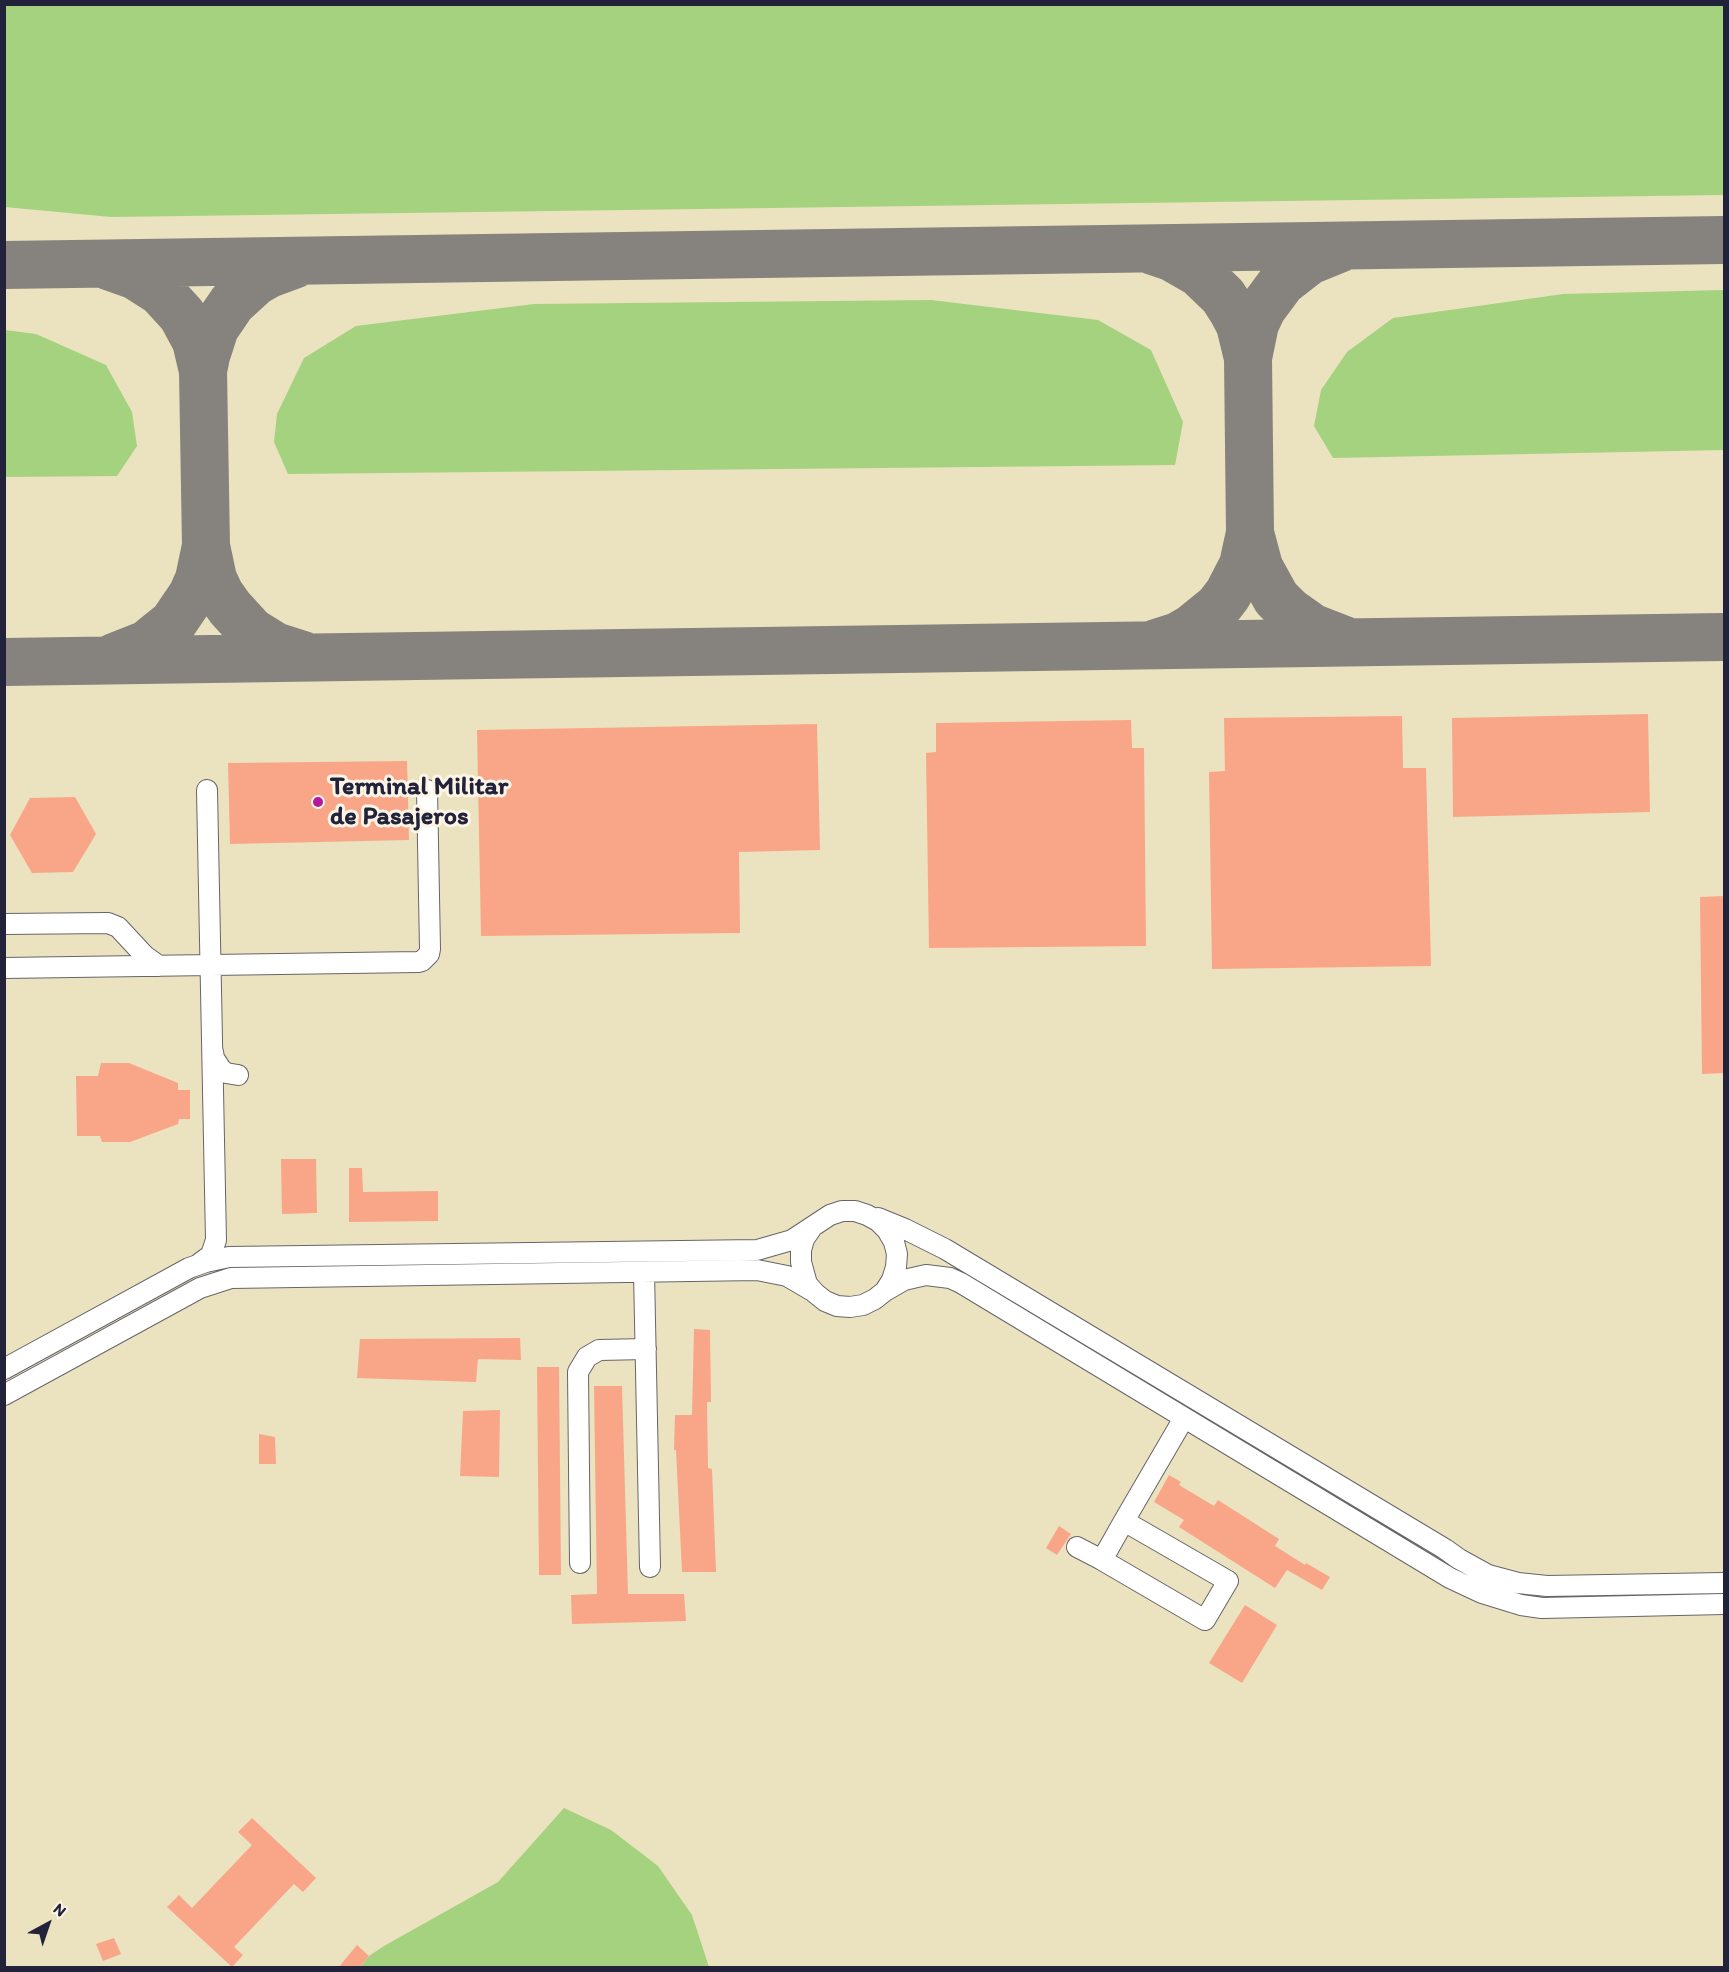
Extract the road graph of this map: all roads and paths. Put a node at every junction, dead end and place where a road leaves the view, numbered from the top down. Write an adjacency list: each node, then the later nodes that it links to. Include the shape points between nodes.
1 (207, 790): 5 (street)
2 (427, 790): 5 (street, via 430,949 426,958 418,962)
3 (4, 924): 4 (street, via 108,923 118,927)
4 (135, 946): 6 (street); 7 (street, via 134,963)
5 (211, 965): 6 (street); 11 (street)
6 (159, 966): 7 (street)
7 (123, 967): 8 (street)
8 (4, 968)
9 (867, 1215): 10 (street, via 842,1211); 17 (street, via 887,1230 897,1254 896,1268); 28 (street, via 945,1249 1488,1575 1547,1586)
10 (811, 1229): 13 (street, via 792,1240 757,1250); 18 (street, via 804,1239 801,1262 807,1284)
11 (216, 1240): 12 (street, via 226,1252); 14 (street, via 211,1255)
12 (242, 1257): 13 (street); 14 (street)
13 (267, 1257): 16 (street)
14 (198, 1264): 20 (street)
15 (644, 1272): 16 (street); 18 (street, via 767,1271 797,1280); 19 (street)
16 (266, 1277): 21 (street, via 210,1283)
17 (885, 1291): 18 (street, via 863,1305 850,1307 837,1306); 22 (street, via 914,1277 950,1278)
18 (815, 1293)
19 (646, 1348): 26 (street, via 599,1350 587,1356 578,1372); 27 (street)
20 (4, 1370)
21 (4, 1395)
22 (1184, 1418): 23 (street); 29 (street, via 1450,1578 1501,1600 1542,1608)
23 (1124, 1521): 25 (street); 25 (street, via 1228,1581 1205,1620)
24 (1077, 1547): 25 (street)
25 (1102, 1560)
26 (580, 1563)
27 (650, 1567)
28 (1725, 1583)
29 (1725, 1605)

